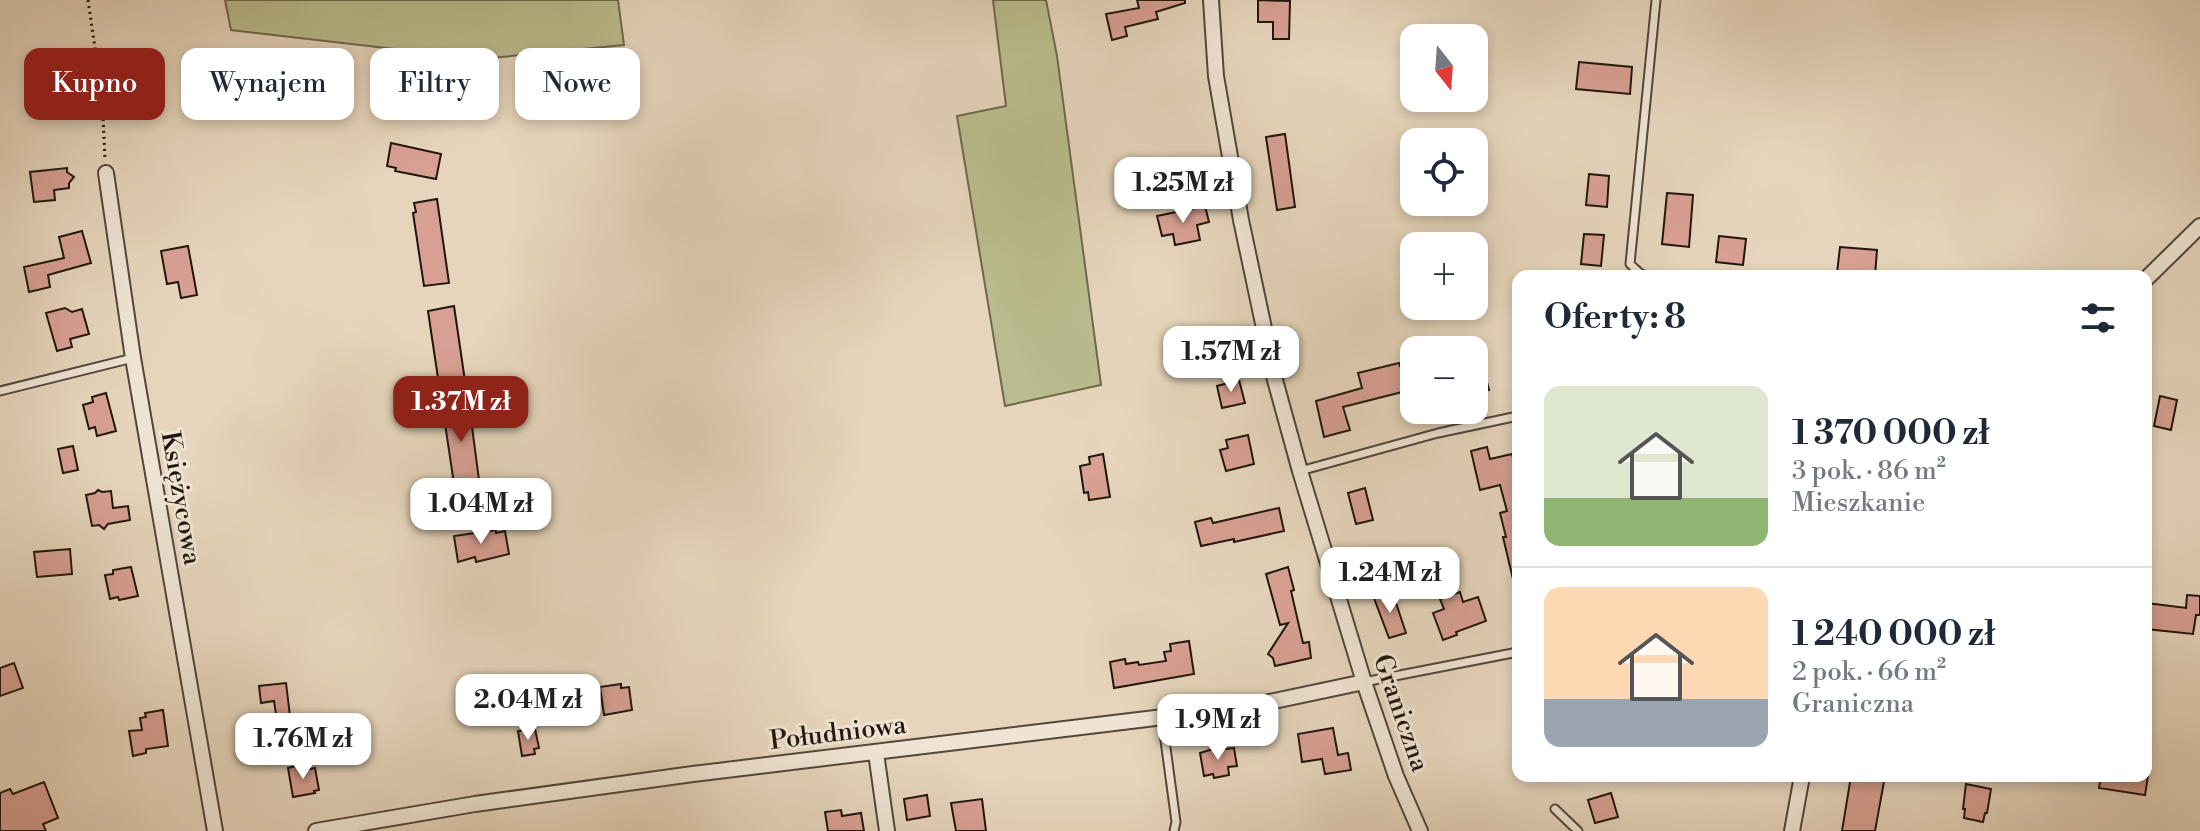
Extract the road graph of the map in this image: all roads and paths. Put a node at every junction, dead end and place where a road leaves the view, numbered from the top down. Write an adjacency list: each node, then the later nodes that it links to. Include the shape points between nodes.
1 (88, 0): 4 (path)
2 (1211, 0): 11 (street, Graniczna, via 1216,76 1241,220)
3 (1656, 0): 6 (lane, via 1630,264)
4 (106, 173): 8 (street, Księżycowa)
5 (2200, 226): 7 (street)
6 (1637, 270)
7 (2152, 273)
8 (133, 358): 9 (lane); 18 (street, Księżycowa)
9 (0, 391)
10 (1512, 417): 11 (lane)
11 (1300, 471): 13 (street, Graniczna)
12 (1512, 653): 13 (lane)
13 (1364, 682): 14 (street, Południowa, via 1246,707); 22 (street, Graniczna)
14 (1162, 717): 15 (street, Południowa); 21 (lane)
15 (876, 753): 19 (street, Południowa, via 475,804); 20 (street)
16 (1801, 782): 24 (street)
17 (1555, 809): 23 (lane)
18 (215, 831)
19 (316, 831)
20 (887, 831)
21 (1174, 831)
22 (1420, 831)
23 (1578, 831)
24 (1792, 831)

